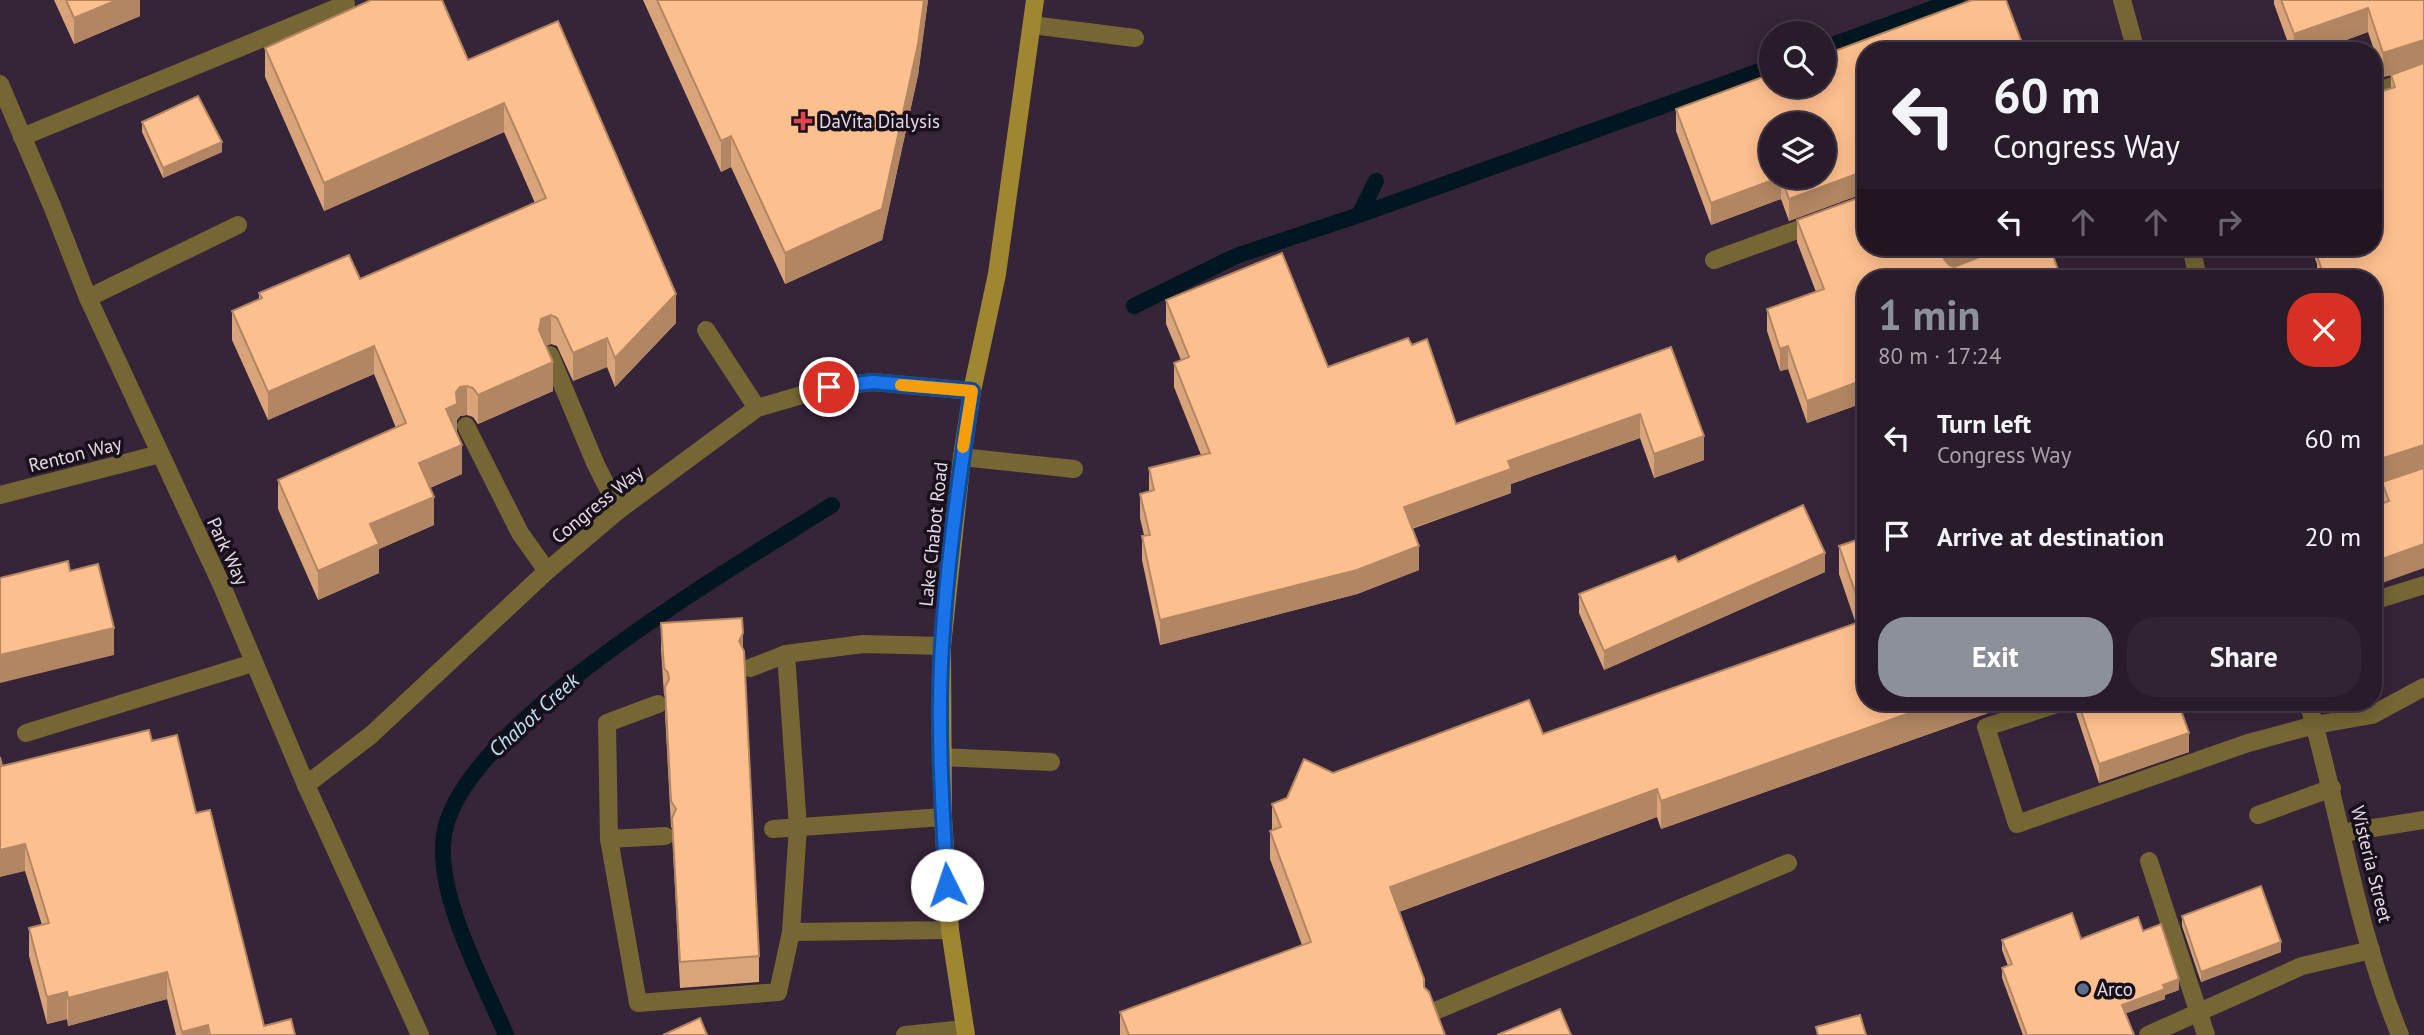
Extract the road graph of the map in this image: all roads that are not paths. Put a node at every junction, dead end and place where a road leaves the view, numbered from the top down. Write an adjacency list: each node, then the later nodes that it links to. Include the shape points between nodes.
1 (1035, 0): 4 (main road, Lake Chabot Road)
2 (2122, 0): 6 (street)
3 (345, 4): 10 (street)
4 (1032, 25): 5 (street); 17 (main road, Lake Chabot Road, via 997,274)
5 (1135, 37)
6 (2134, 42)
7 (2424, 75): 9 (street)
8 (0, 84): 10 (street, Park Way)
9 (2382, 90)
10 (22, 136): 14 (street, Park Way)
11 (1857, 208): 13 (street)
12 (238, 225): 14 (street)
13 (1714, 260)
14 (88, 298): 20 (street, Park Way)
15 (706, 330): 18 (street)
16 (550, 355): 26 (street)
17 (972, 391): 18 (street, Congress Way, via 873,382 829,387); 21 (main road, Lake Chabot Road)
18 (757, 408): 26 (street, Congress Way)
19 (466, 426): 27 (street, via 520,533)
20 (160, 454): 25 (street, Renton Way); 32 (street, Park Way)
21 (962, 457): 22 (street); 30 (main road, Lake Chabot Road)
22 (1074, 468)
23 (2424, 480): 24 (street)
24 (2382, 494)
25 (0, 495)
26 (619, 510): 27 (street, Congress Way)
27 (547, 571): 44 (street, Congress Way, via 371,735)
28 (2424, 585): 29 (street)
29 (2382, 598)
30 (942, 646): 31 (street, via 863,644); 42 (main road, Lake Chabot Road)
31 (786, 654): 33 (street); 49 (street)
32 (253, 663): 41 (street); 44 (street, Park Way)
33 (750, 668)
34 (2424, 687): 36 (street)
35 (658, 704): 53 (street, via 607,723)
36 (2382, 710)
37 (2035, 711): 40 (street, via 1986,727 2017,824 2248,743)
38 (2311, 711): 40 (street, Wisteria Street)
39 (2379, 711): 40 (street)
40 (2315, 725): 45 (street, Wisteria Street)
41 (26, 733)
42 (941, 757): 43 (street); 47 (main road, Lake Chabot Road)
43 (1051, 762)
44 (306, 785): 62 (street, Park Way)
45 (2332, 788): 46 (street); 51 (street, Wisteria Street)
46 (2258, 815)
47 (943, 817): 49 (street); 56 (main road, Lake Chabot Road)
48 (2424, 820): 51 (street)
49 (798, 827): 50 (street); 57 (street)
50 (773, 829)
51 (2342, 833): 58 (street, Wisteria Street)
52 (665, 836): 53 (street)
53 (609, 839): 57 (street, via 638,1003 778,992)
54 (2149, 862): 60 (street)
55 (1787, 863): 59 (street)
56 (950, 930): 57 (street); 61 (main road, Lake Chabot Road)
57 (791, 932)
58 (2371, 950): 60 (street, via 2302,966); 66 (street, Wisteria Street)
59 (1435, 1011)
60 (2200, 1012): 64 (street); 65 (street)
61 (965, 1032): 63 (street)
62 (420, 1035)
63 (905, 1035)
64 (2148, 1035)
65 (2206, 1035)
66 (2400, 1035)

